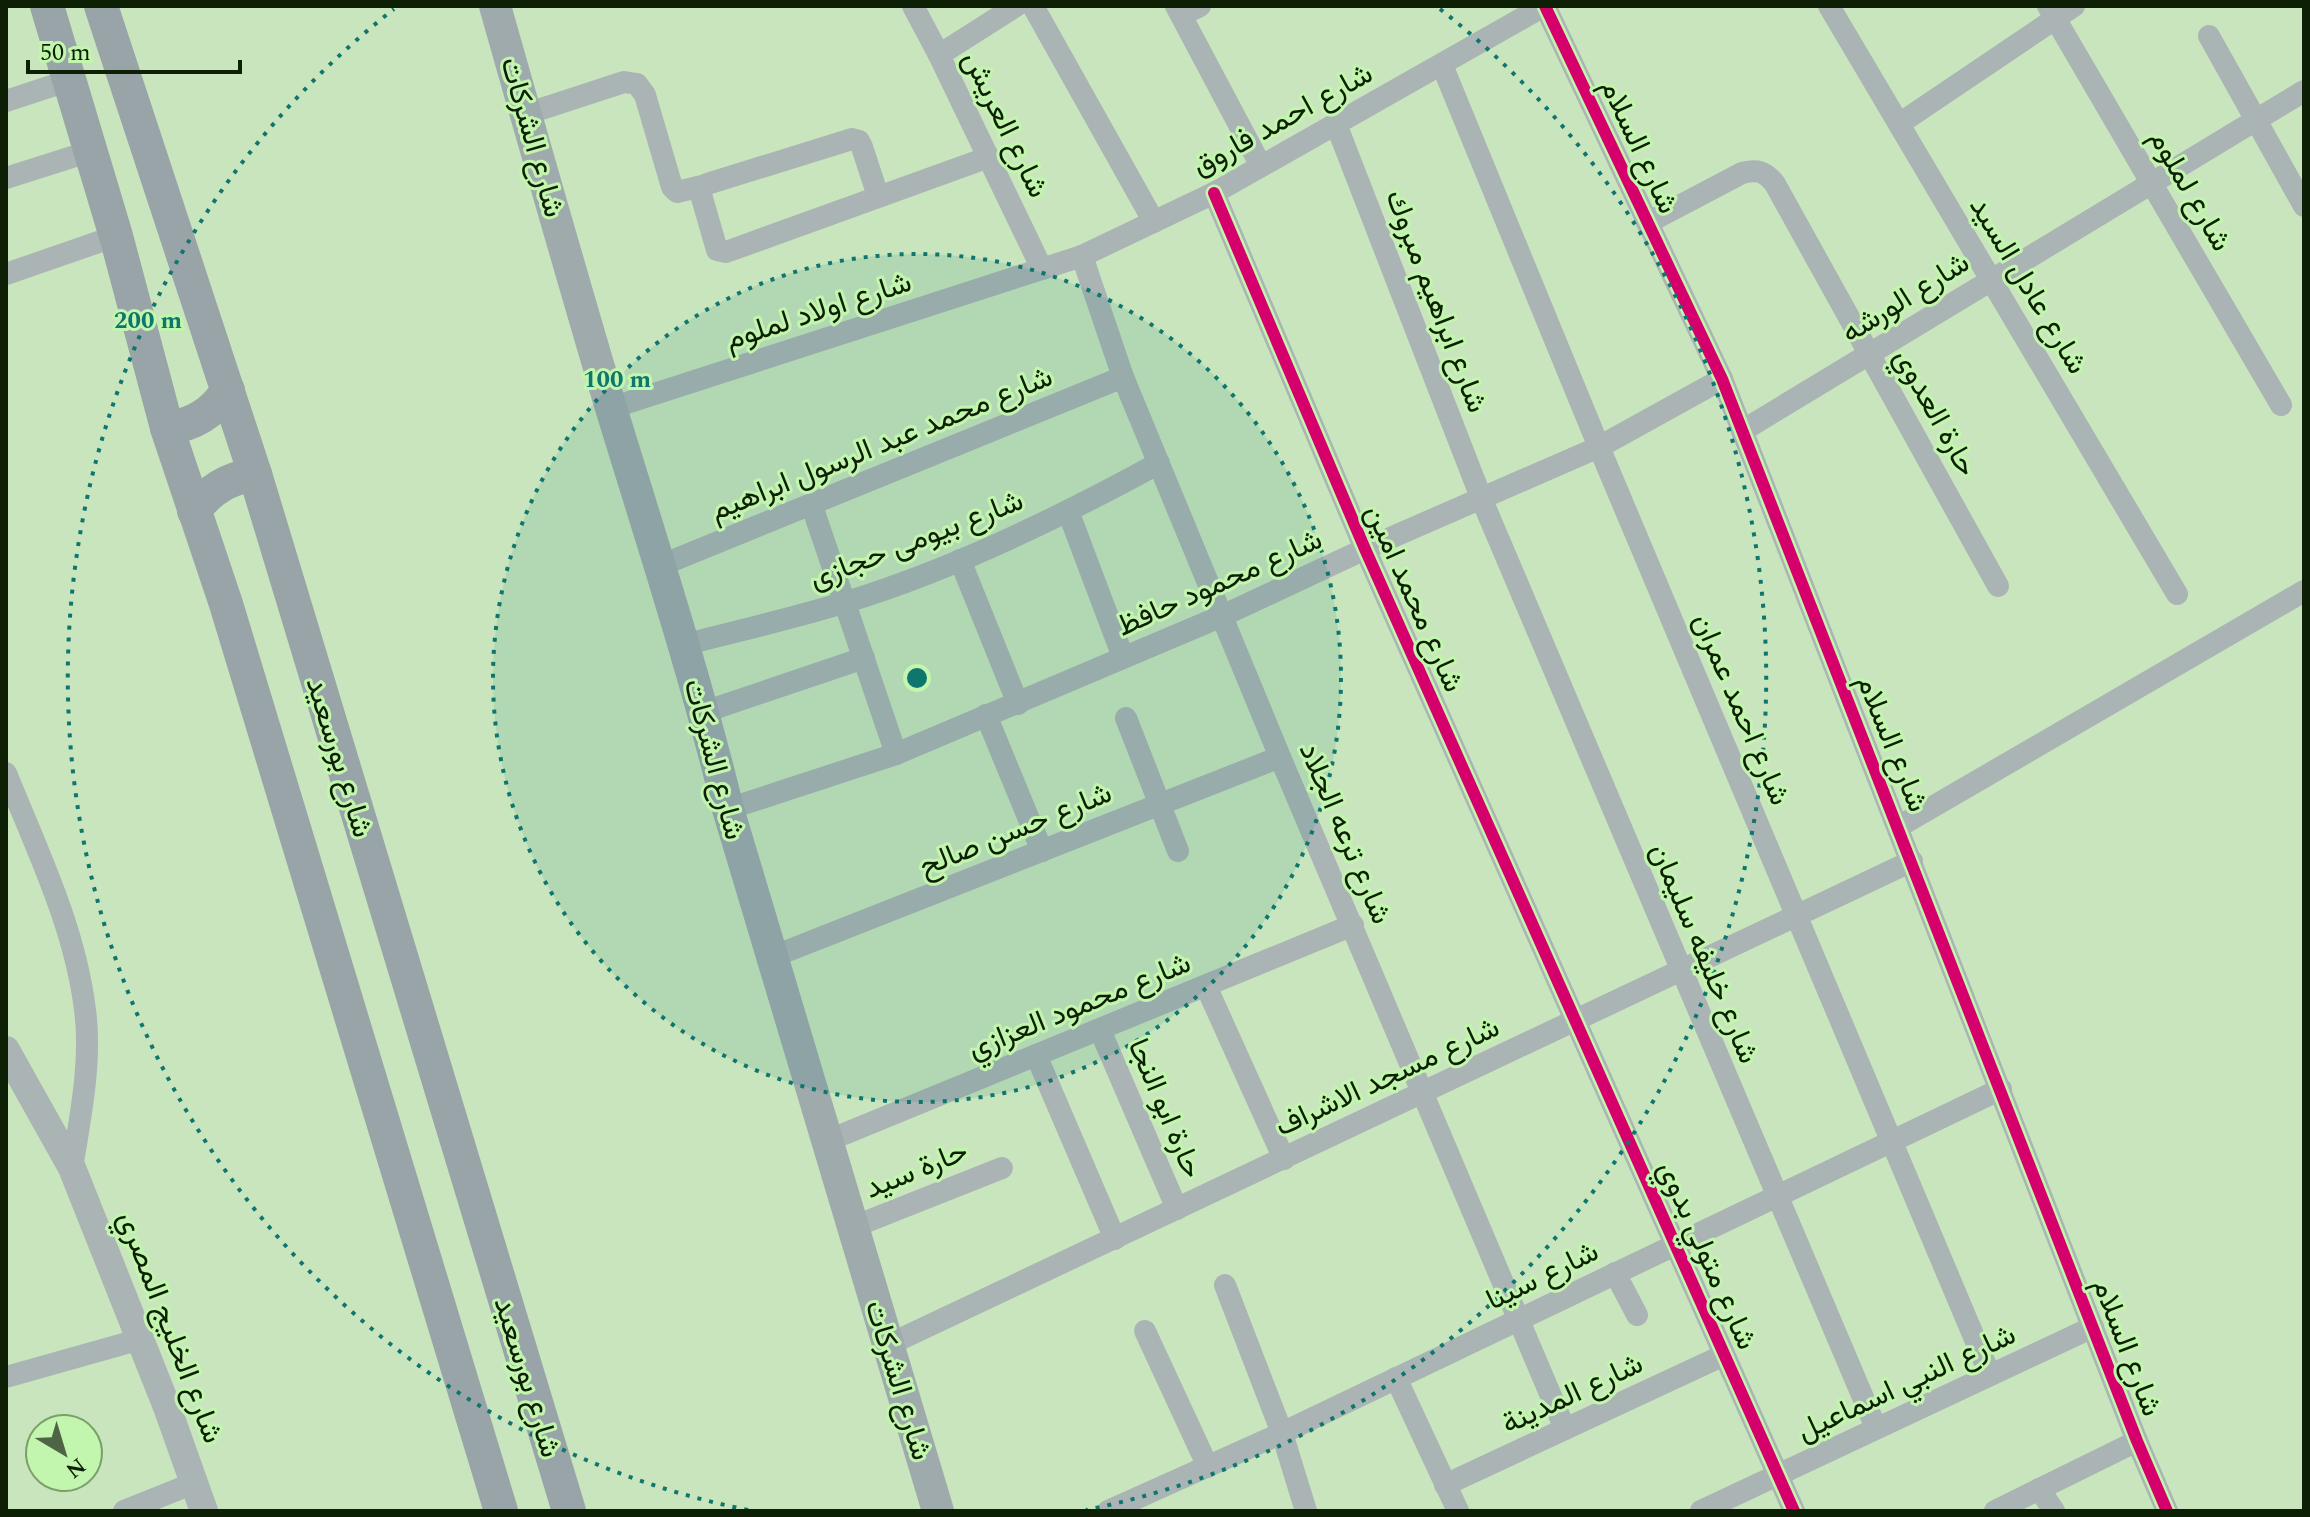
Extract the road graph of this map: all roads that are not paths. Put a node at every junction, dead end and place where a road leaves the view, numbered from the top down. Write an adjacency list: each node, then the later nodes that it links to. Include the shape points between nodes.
1 (47, 6): 15 (main road, شارع بورسعيد)
2 (495, 6): 18 (main road, شارع الشركات)
3 (913, 6): 13 (street, شارع العريش)
4 (1016, 6): 13 (street)
5 (1033, 6): 31 (street)
6 (1545, 6): 14 (street, شارع احمد فاروق); 32 (street, شارع السلام)
7 (1829, 6): 21 (street, شارع عادل السيد)
8 (2074, 6): 11 (street)
9 (105, 7): 41 (main road, شارع بورسعيد)
10 (1185, 9): 24 (street)
11 (2051, 12): 21 (street); 26 (street, شارع لملوم)
12 (2209, 36): 19 (street)
13 (939, 55): 23 (street, شارع العريش)
14 (1442, 65): 20 (street, شارع احمد فاروق); 46 (street, شارع احمد عمران)
15 (70, 80): 17 (street); 22 (main road, شارع بورسعيد)
16 (2304, 91): 19 (street, شارع الورشه)
17 (6, 101)
18 (526, 114): 27 (street, via 624,82 637,84 645,95 672,187 683,192); 43 (main road, شارع الشركات)
19 (2256, 120): 26 (street, شارع الورشه); 30 (street)
20 (1336, 124): 24 (street, شارع احمد فاروق); 49 (street, شارع ابراهيم مبروك)
21 (1899, 124): 37 (street, شارع عادل السيد)
22 (91, 151): 25 (street); 33 (main road, شارع بورسعيد)
23 (989, 157): 29 (street); 35 (street, شارع العريش)
24 (1261, 166): 28 (street, شارع احمد فاروق)
25 (6, 178)
26 (2153, 184): 37 (street, شارع الورشه); 42 (street, شارع لملوم)
27 (702, 186): 29 (street, via 852,139 862,147); 29 (street, via 720,252)
28 (1214, 193): 31 (street, شارع احمد فاروق); 53 (street, شارع محمد امين)
29 (878, 196)
30 (2304, 206)
31 (1154, 222): 34 (street, شارع احمد فاروق)
32 (1647, 223): 38 (street, حارة العدوي, via 1742,173 1767,173); 40 (street, شارع السلام)
33 (116, 236): 36 (street); 44 (main road, شارع بورسعيد)
34 (1082, 256): 35 (street, شارع احمد فاروق); 39 (street, شارع ترعه الجلاد)
35 (1042, 269): 43 (street, شارع اولاد لملوم)
36 (6, 274)
37 (1992, 279): 38 (street, شارع الورشه); 58 (street, شارع عادل السيد)
38 (1870, 354): 45 (street, شارع الورشه); 56 (street, حارة العدوي)
39 (1123, 377): 47 (street, شارع ترعه الجلاد); 50 (street, شارع محمد عبد الرسول ابراهيم)
40 (1722, 379): 45 (street, شارع السلام); 46 (street, شارع محمود حافظ)
41 (228, 390): 44 (main road, via 196,421); 48 (main road, شارع بورسعيد)
42 (2281, 405)
43 (611, 408): 55 (main road, شارع الشركات)
44 (167, 428): 51 (main road, شارع بورسعيد)
45 (1742, 431): 73 (street, شارع السلام)
46 (1599, 447): 49 (street, شارع محمود حافظ); 77 (street, شارع احمد عمران)
47 (1159, 463): 52 (street, شارع بيومى حجازى); 60 (street, شارع ترعه الجلاد)
48 (255, 474): 51 (main road, via 214,489); 122 (main road, شارع بورسعيد)
49 (1482, 500): 53 (street, شارع محمود حافظ); 80 (street, شارع خليفه سليمان)
50 (812, 506): 55 (street, شارع محمد عبد الرسول ابراهيم); 59 (street)
51 (194, 511): 121 (main road, شارع بورسعيد)
52 (1068, 511): 54 (street, شارع بيومى حجازى); 62 (street)
53 (1365, 549): 60 (street, شارع محمود حافظ); 82 (street, شارع محمد امين)
54 (960, 560): 59 (street, شارع بيومى حجازى); 64 (street)
55 (662, 565): 61 (main road, شارع الشركات)
56 (1998, 586)
57 (2304, 591): 73 (street)
58 (2177, 594)
59 (845, 602): 61 (street, شارع بيومى حجازى); 63 (street)
60 (1222, 616): 62 (street, شارع محمود حافظ); 69 (street, شارع ترعه الجلاد)
61 (684, 645): 65 (main road, شارع الشركات)
62 (1123, 657): 64 (street, شارع محمود حافظ)
63 (864, 658): 65 (street); 68 (street)
64 (1018, 704): 66 (street, شارع محمود حافظ)
65 (704, 712): 72 (main road, شارع الشركات)
66 (986, 715): 68 (street, شارع محمود حافظ); 74 (street)
67 (1126, 718): 71 (street)
68 (896, 754): 72 (street, شارع محمود حافظ)
69 (1280, 757): 71 (street, شارع حسن صالح); 78 (street, شارع ترعه الجلاد)
70 (6, 773): 91 (street, via 72,938 86,1012 84,1089)
71 (1160, 804): 74 (street, شارع حسن صالح); 75 (street)
72 (728, 809): 79 (main road, شارع الشركات)
73 (1898, 827): 76 (street, شارع السلام)
74 (1042, 851): 79 (street, شارع حسن صالح)
75 (1178, 851)
76 (1912, 861): 77 (street, شارع مسجد الاشراف); 86 (street, شارع السلام)
77 (1796, 916): 80 (street, شارع مسجد الاشراف); 89 (street, شارع احمد عمران)
78 (1353, 925): 81 (street, شارع محمود العزازي); 87 (street, شارع ترعه الجلاد)
79 (772, 957): 88 (main road, شارع الشركات)
80 (1680, 971): 82 (street, شارع مسجد الاشراف); 93 (street, شارع خليفه سليمان)
81 (1206, 986): 83 (street, شارع محمود العزازي); 90 (street)
82 (1574, 1021): 87 (street, شارع مسجد الاشراف); 97 (street, شارع متولي بدوي)
83 (1100, 1030): 85 (street, شارع محمود العزازي); 94 (street, حارة ابو النجا)
84 (6, 1050): 91 (street, شارع الخليج المصري)
85 (1036, 1055): 88 (street, شارع محمود العزازي); 96 (street)
86 (2001, 1089): 89 (street, شارع سينا); 102 (street, شارع السلام)
87 (1424, 1092): 90 (street, شارع مسجد الاشراف); 101 (street, شارع ترعه الجلاد)
88 (827, 1141): 95 (main road, شارع الشركات)
89 (1891, 1142): 93 (street, شارع سينا); 107 (street, شارع احمد عمران)
90 (1284, 1159): 94 (street, شارع مسجد الاشراف)
91 (72, 1168): 104 (street, شارع الخليج المصري)
92 (1002, 1168): 95 (street, حارة سيد)
93 (1776, 1196): 97 (street, شارع سينا); 110 (street, شارع خليفه سليمان)
94 (1177, 1209): 96 (street, شارع مسجد الاشراف)
95 (853, 1227): 105 (main road, شارع الشركات)
96 (1115, 1239): 105 (street, شارع مسجد الاشراف)
97 (1674, 1245): 98 (street, شارع سينا); 106 (street, شارع متولي بدوي)
98 (1615, 1273): 100 (street); 101 (street, شارع سينا)
99 (1225, 1285): 112 (street)
100 (1637, 1315)
101 (1519, 1319): 109 (street, شارع سينا); 111 (street, شارع ترعه الجلاد)
102 (2093, 1327): 107 (street, شارع النبي اسماعيل); 113 (street, شارع السلام)
103 (1145, 1331): 114 (street)
104 (141, 1339): 108 (street); 116 (street, شارع الخليج المصري)
105 (888, 1345): 123 (main road, شارع الشركات)
106 (1724, 1355): 111 (street, شارع المدينة); 115 (street, شارع متولي بدوي)
107 (1990, 1375): 110 (street, شارع النبي اسماعيل)
108 (6, 1377)
109 (1396, 1378): 112 (street, شارع سينا); 117 (street)
110 (1876, 1428): 115 (street, شارع النبي اسماعيل)
111 (1565, 1429): 117 (street, شارع المدينة)
112 (1282, 1433): 114 (street, شارع سينا); 125 (street)
113 (2137, 1441): 118 (street); 131 (street, شارع السلام)
114 (1208, 1467): 124 (street, شارع سينا)
115 (1778, 1475): 127 (street, شارع النبي اسماعيل); 128 (street, شارع متولي بدوي)
116 (194, 1483): 119 (street); 120 (street, شارع الخليج المصري)
117 (1445, 1485): 126 (street)
118 (2039, 1489): 129 (street); 130 (street)
119 (124, 1511)
120 (204, 1511)
121 (501, 1511)
122 (569, 1511)
123 (938, 1511)
124 (1108, 1511)
125 (1306, 1511)
126 (1458, 1511)
127 (1701, 1511)
128 (1794, 1511)
129 (1995, 1511)
130 (2054, 1511)
131 (2167, 1511)

